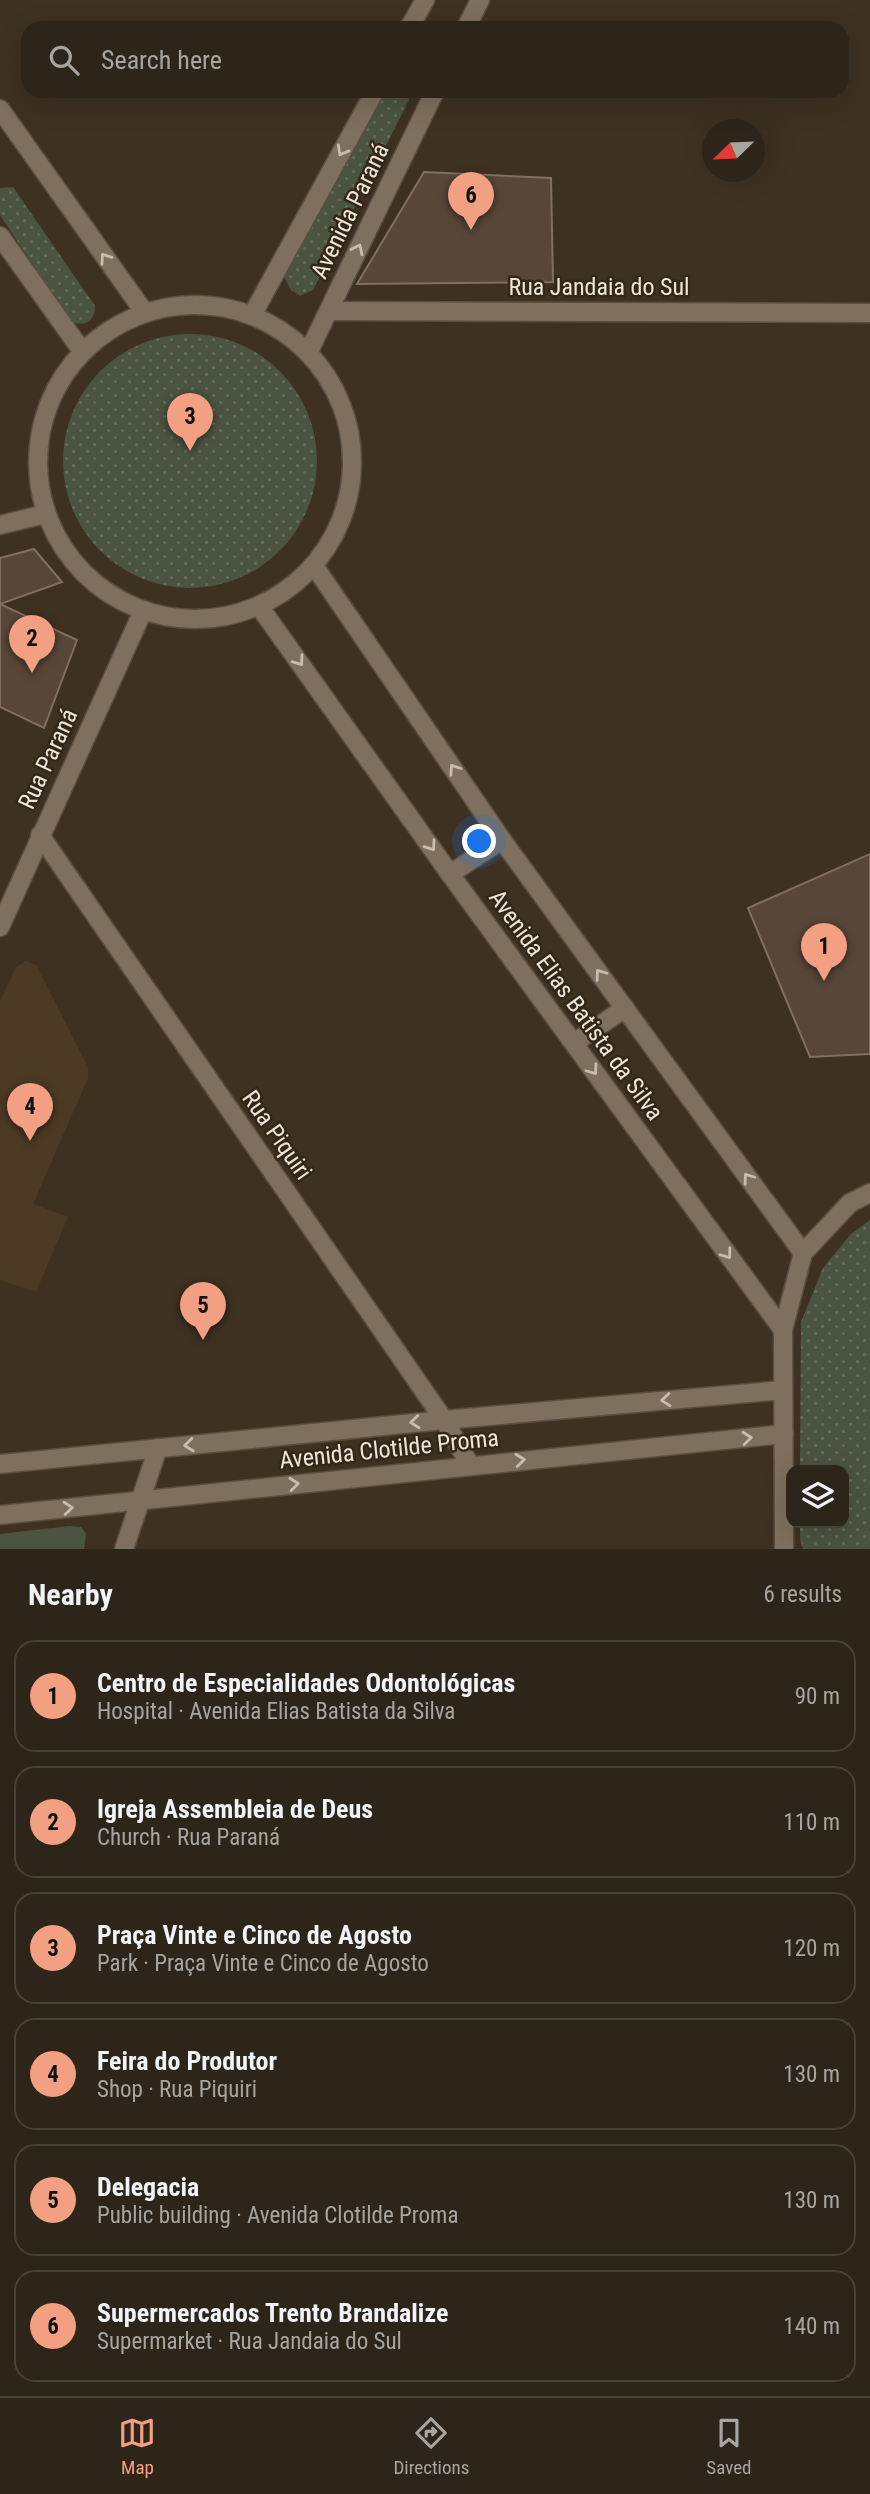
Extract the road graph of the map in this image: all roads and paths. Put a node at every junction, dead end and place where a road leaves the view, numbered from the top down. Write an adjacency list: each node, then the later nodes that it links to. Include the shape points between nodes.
1 (425, 0): 3 (street)
2 (480, 0): 4 (street)
3 (413, 21)
4 (470, 21)
5 (371, 98): 9 (street, Avenida Paraná, one-way to 9)
6 (432, 98): 10 (street, Avenida Paraná, one-way to 6)
7 (2, 116): 11 (street, one-way to 7)
8 (0, 236): 13 (street)
9 (255, 310): 11 (street, via 186,305); 14 (street, via 279,323)
10 (329, 311): 12 (street, Rua Jandaia do Sul); 14 (street, Avenida Paraná)
11 (145, 313): 13 (street, via 100,335)
12 (870, 313)
13 (82, 351): 15 (street, via 53,391 40,431 37,473)
14 (308, 353): 17 (street, via 328,380 345,420 352,462 346,506)
15 (46, 514): 16 (street); 19 (street, via 65,553 95,585)
16 (0, 525)
17 (317, 570): 18 (street); 21 (street, Avenida Elias Batista da Silva, one-way to 17)
18 (259, 606): 19 (street, via 185,620); 22 (street, Avenida Elias Batista da Silva, one-way to 22)
19 (142, 613): 20 (street, Rua Paraná)
20 (40, 835): 23 (street, Rua Paraná); 30 (street, Rua Piquiri)
21 (502, 840): 22 (street); 24 (street, Avenida Elias Batista da Silva, one-way to 21)
22 (450, 874): 25 (street, Avenida Elias Batista da Silva)
23 (0, 927)
24 (625, 1009): 25 (street); 27 (street, Avenida Elias Batista da Silva, one-way to 24)
25 (574, 1043): 28 (street, Avenida Elias Batista da Silva, one-way to 28)
26 (870, 1193): 27 (street, via 850,1203)
27 (803, 1253): 28 (street)
28 (783, 1330): 29 (street)
29 (783, 1390): 30 (street, Avenida Clotilde Proma, one-way to 30); 31 (street)
30 (444, 1420): 32 (street, Avenida Clotilde Proma, one-way to 32); 34 (street, Rua Piquiri)
31 (784, 1434): 34 (street, Avenida Clotilde Proma, one-way to 31); 38 (street)
32 (158, 1448): 33 (street, Avenida Clotilde Proma); 35 (street)
33 (0, 1465)
34 (470, 1465): 35 (street, Avenida Clotilde Proma, one-way to 34)
35 (141, 1501): 36 (street, Avenida Clotilde Proma, one-way to 35); 37 (street)
36 (0, 1514)
37 (124, 1549)
38 (784, 1549)

